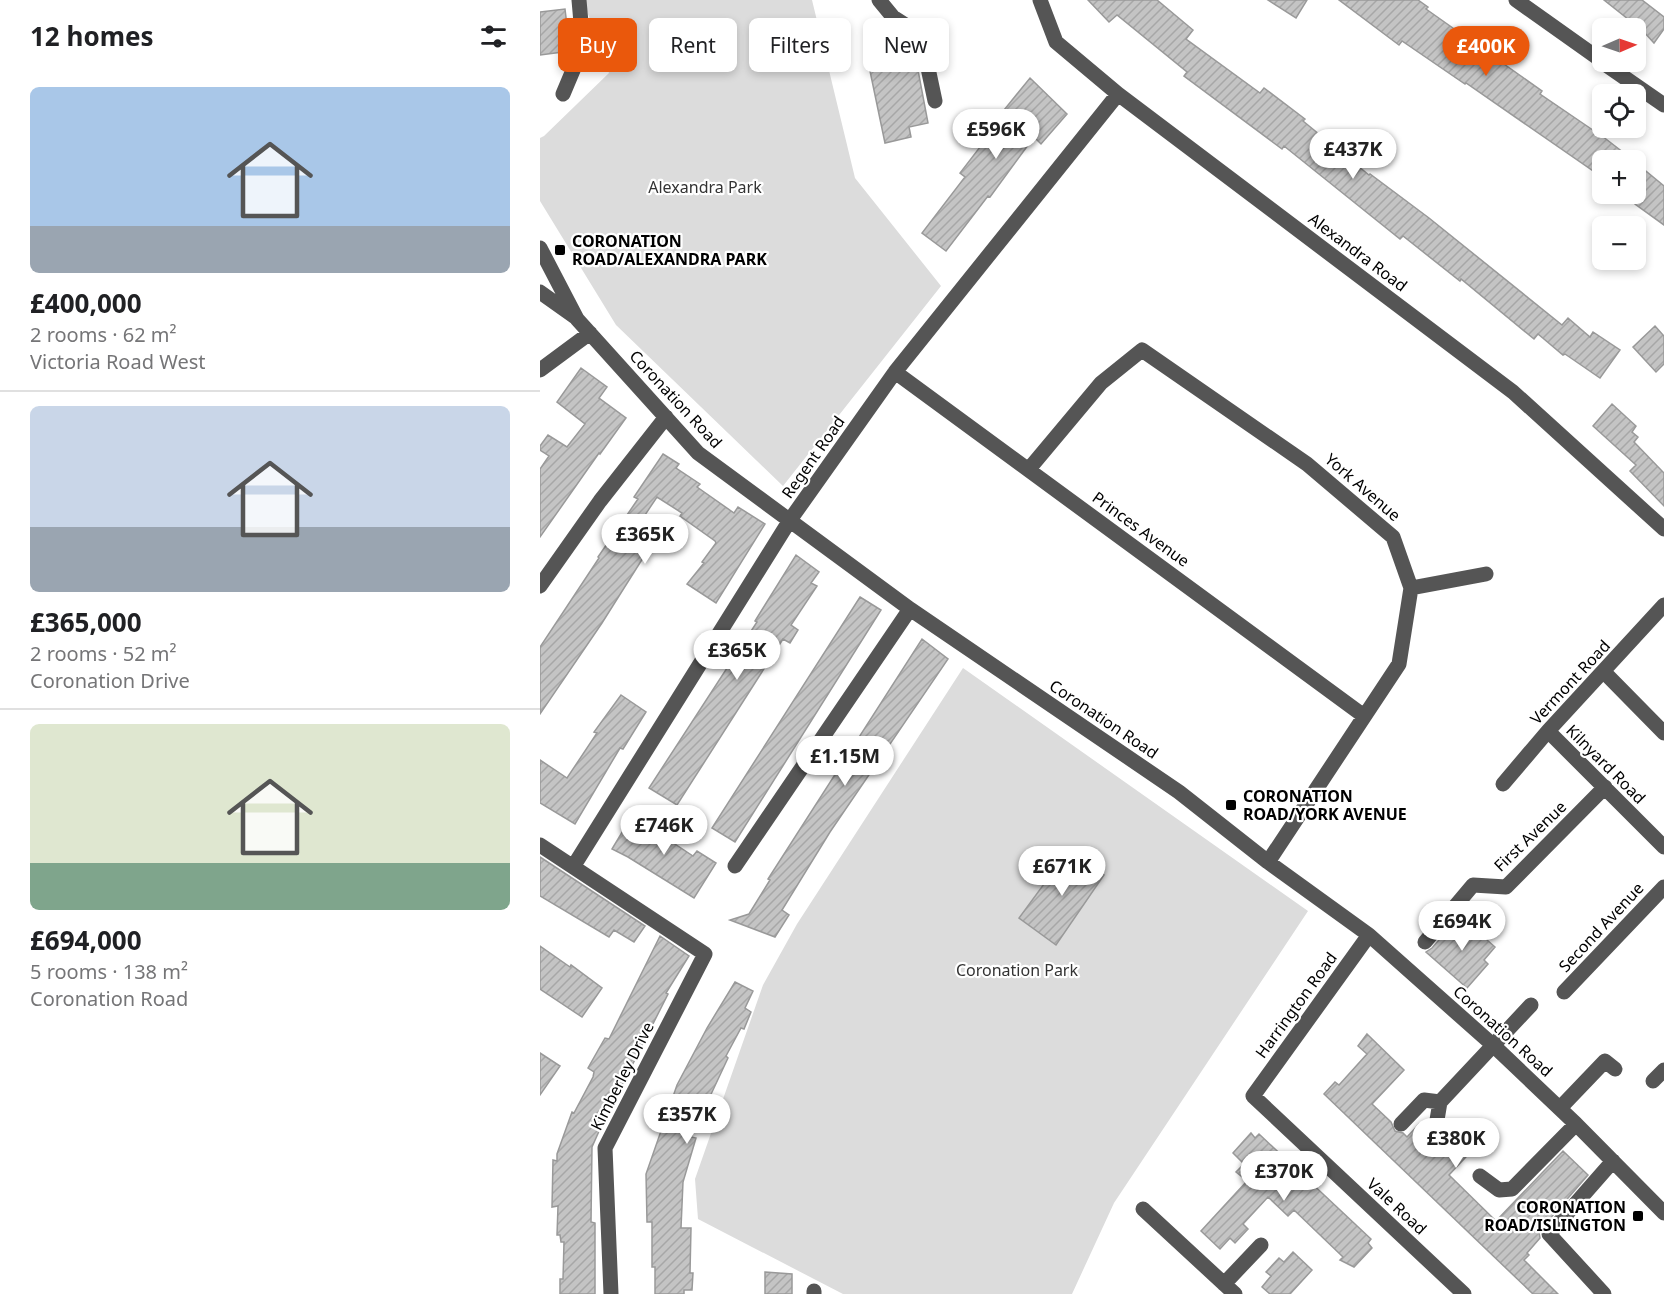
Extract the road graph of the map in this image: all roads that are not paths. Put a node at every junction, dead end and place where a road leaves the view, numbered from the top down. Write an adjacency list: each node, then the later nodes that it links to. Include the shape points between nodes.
1 (579, 0): 7 (street, via 579,56)
2 (879, 0): 9 (street, via 893,17 921,35)
3 (1040, 0): 8 (street, Alexandra Road, via 1056,42)
4 (1520, 1): 5 (street)
5 (1592, 55)
6 (1616, 72): 10 (street)
7 (563, 94)
8 (1118, 94): 16 (street, Regent Road); 20 (street, Alexandra Road, via 1513,392)
9 (935, 101)
10 (1664, 105)
11 (540, 248): 13 (street, Coronation Road)
12 (540, 292): 13 (street)
13 (578, 319): 14 (street, Coronation Road)
14 (590, 333): 15 (street); 17 (street, Coronation Road)
15 (540, 370)
16 (895, 372): 18 (street, Princes Avenue); 19 (street, Regent Road)
17 (666, 417): 19 (street, Coronation Road, via 698,453); 22 (street)
18 (1029, 469): 23 (street, York Avenue, via 1101,383 1142,350 1307,464 1393,537); 27 (street, Princes Avenue)
19 (790, 520): 25 (street, Coronation Road); 36 (street, Regent Road)
20 (1664, 529)
21 (1486, 574): 23 (street)
22 (540, 586)
23 (1411, 588): 27 (street, York Avenue, via 1399,664)
24 (1664, 605): 26 (street, Vermont Road)
25 (910, 609): 34 (street, Coronation Road, via 1179,792); 35 (street)
26 (1604, 672): 28 (street, Vermont Road); 29 (street)
27 (1364, 716): 34 (street, York Avenue)
28 (1548, 731): 30 (street, Vermont Road); 31 (street, Kilnyard Road)
29 (1664, 733)
30 (1503, 784)
31 (1605, 787): 33 (street, Kilnyard Road); 39 (street, First Avenue, via 1506,887 1473,885)
32 (540, 845): 36 (street)
33 (1664, 847)
34 (1268, 862): 38 (street, Coronation Road)
35 (735, 866)
36 (573, 867): 58 (street, Kimberley Drive, via 705,954 605,1148)
37 (1664, 887): 40 (street, Second Avenue)
38 (1369, 935): 42 (street, Coronation Road); 46 (street, Harrington Road)
39 (1425, 942)
40 (1564, 992)
41 (1531, 1005): 42 (street)
42 (1494, 1046): 47 (street); 48 (street, Coronation Road)
43 (1615, 1069): 48 (street, via 1605,1061)
44 (1664, 1070): 45 (street)
45 (1653, 1082)
46 (1253, 1096): 59 (street, Vale Road)
47 (1440, 1102): 49 (street, via 1424,1100); 51 (street)
48 (1560, 1108): 50 (street, Coronation Road)
49 (1401, 1124)
50 (1576, 1124): 52 (street, Coronation Road); 53 (street, via 1512,1189 1499,1190)
51 (1435, 1132)
52 (1613, 1161): 55 (street, Coronation Road); 60 (street, via 1548,1234)
53 (1480, 1176)
54 (1143, 1209): 57 (street)
55 (1664, 1213)
56 (1261, 1245): 57 (street)
57 (1230, 1289)
58 (610, 1294)
59 (1464, 1294)
60 (1604, 1294)

